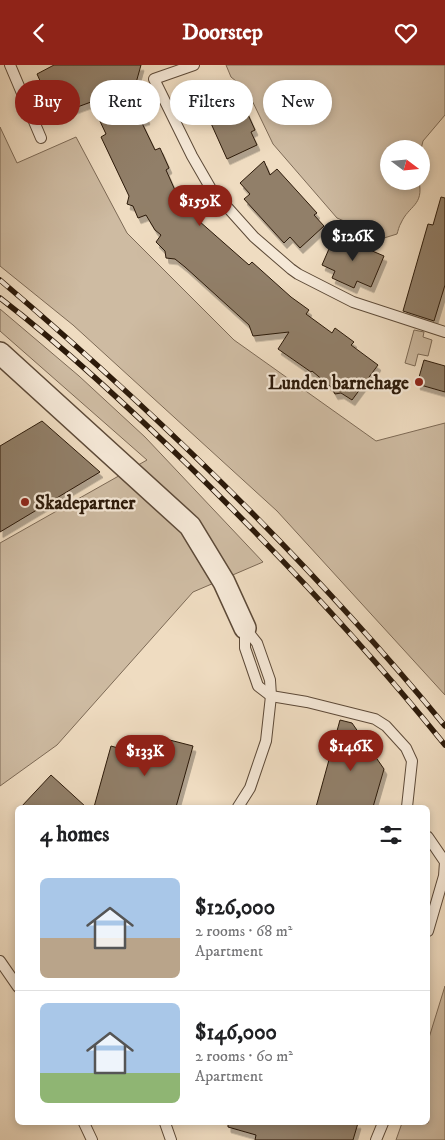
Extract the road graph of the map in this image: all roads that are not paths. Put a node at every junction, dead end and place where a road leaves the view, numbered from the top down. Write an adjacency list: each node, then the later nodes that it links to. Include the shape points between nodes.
1 (10, 65): 3 (lane)
2 (194, 65): 4 (lane, via 154,79 206,183 254,237 298,274 353,303)
3 (40, 138)
4 (445, 332)
5 (0, 353): 6 (street, via 190,526 224,582)
6 (245, 629): 7 (lane, via 257,643 270,680)
7 (271, 696): 8 (lane, via 266,741 250,788); 9 (lane, via 367,716 386,726 406,748 412,761)
8 (239, 805)
9 (407, 805)
10 (430, 840): 11 (lane, via 445,862)
11 (430, 924)
12 (0, 961): 13 (lane)
13 (15, 983)
14 (85, 1125): 17 (lane)
15 (166, 1125): 18 (lane)
16 (382, 1125): 19 (lane)
17 (92, 1140)
18 (171, 1140)
19 (376, 1140)

